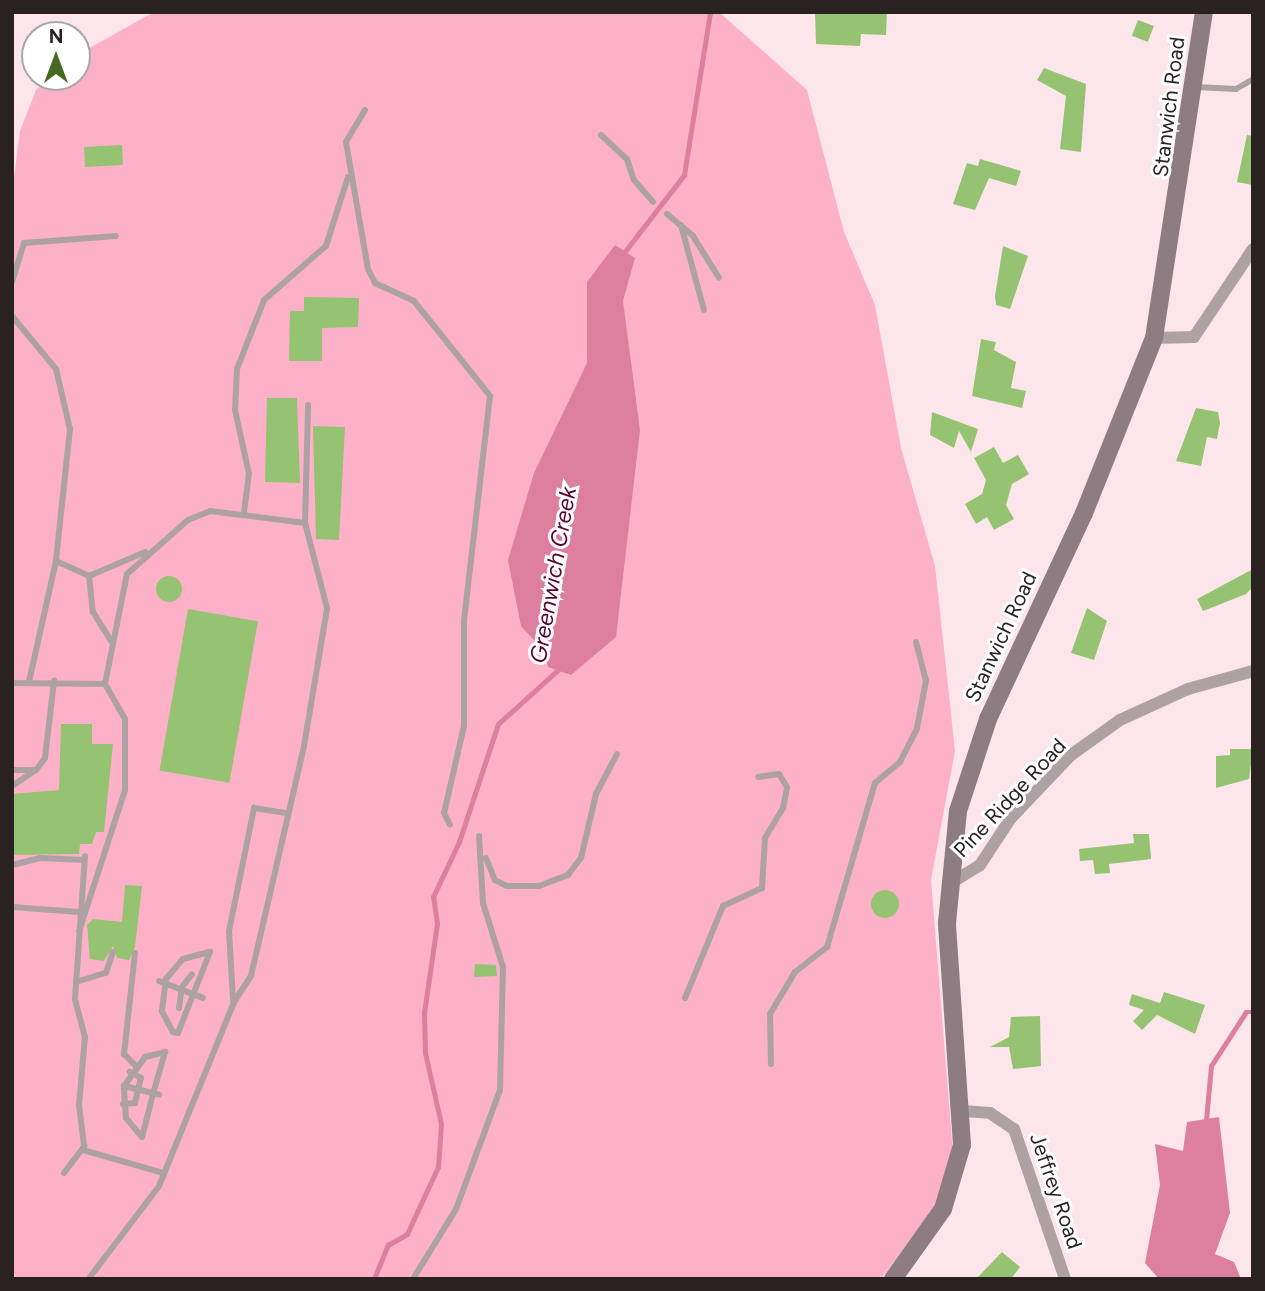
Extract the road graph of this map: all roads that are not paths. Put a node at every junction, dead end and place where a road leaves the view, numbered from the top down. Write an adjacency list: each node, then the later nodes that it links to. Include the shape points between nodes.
1 (1204, 12): 3 (street, Stanwich Road)
2 (1253, 79): 3 (lane, via 1236,89)
3 (1194, 87): 16 (street, Stanwich Road)
4 (365, 110): 6 (lane, via 346,142)
5 (601, 135): 7 (lane, via 627,159 634,180)
6 (349, 175): 18 (lane, via 326,246 264,300 237,369 235,410 249,474); 36 (lane, via 375,283 414,301 490,396 465,610 464,726 444,813)
7 (653, 202)
8 (667, 214): 9 (lane)
9 (681, 225): 12 (lane); 14 (lane)
10 (116, 236): 13 (lane, via 24,243)
11 (1253, 249): 16 (street, via 1218,310 1194,337)
12 (719, 278)
13 (12, 282)
14 (704, 310)
15 (12, 316): 21 (lane, via 40,343 67,398 70,429)
16 (1154, 338): 38 (street, Stanwich Road, via 1084,513 983,731 958,811)
17 (308, 405): 19 (lane)
18 (244, 513): 19 (lane); 20 (lane, via 210,511 188,520)
19 (305, 523): 35 (lane, via 327,608 304,746)
20 (147, 551): 22 (lane); 23 (lane, via 127,574)
21 (56, 561): 22 (lane); 27 (lane)
22 (89, 576): 23 (lane, via 93,612)
23 (111, 641): 29 (lane)
24 (916, 642): 53 (lane, via 926,681 918,728 900,762 875,783 827,947 795,972 770,1014)
25 (1253, 671): 38 (street, Pine Ridge Road, via 1188,689 1120,720 1071,755 1011,818 980,864)
26 (54, 681): 27 (lane); 29 (lane); 32 (lane, via 49,742)
27 (29, 682): 28 (lane)
28 (12, 683)
29 (105, 684): 41 (lane, via 125,719 125,790)
30 (617, 754): 66 (lane, via 596,794 581,858 568,876 539,886 507,886 495,880 479,836 483,903 502,949 500,1090 456,1209)
31 (12, 770): 32 (lane)
32 (36, 770): 34 (lane)
33 (758, 776): 50 (lane, via 779,774 786,787 783,808 765,838 762,888 723,905)
34 (12, 786)
35 (285, 813): 51 (lane, via 251,976); 51 (lane, via 254,808 229,932)
36 (450, 825)
37 (12, 865): 40 (lane, via 40,858 85,858)
38 (948, 885): 61 (street, Stanwich Road)
39 (12, 907): 40 (lane)
40 (79, 912): 41 (lane)
41 (77, 933): 45 (lane)
42 (113, 952): 45 (lane, via 106,974)
43 (135, 953): 54 (lane, via 124,1054)
44 (192, 974): 47 (lane)
45 (76, 982): 62 (lane, via 75,1008 85,1037)
46 (162, 982): 47 (lane); 48 (lane, via 160,1003 166,1023 178,1033); 48 (lane, via 192,955 210,952)
47 (181, 990): 48 (lane); 52 (lane)
48 (194, 995): 49 (lane)
49 (203, 998)
50 (685, 998)
51 (233, 1002): 63 (lane)
52 (179, 1008)
53 (771, 1064)
54 (136, 1066): 55 (lane); 58 (lane, via 164,1052)
55 (128, 1075): 56 (lane); 57 (lane)
56 (124, 1086): 57 (lane); 59 (lane)
57 (136, 1089): 58 (lane); 59 (lane); 60 (lane, via 135,1103)
58 (156, 1094): 60 (lane, via 142,1137)
59 (122, 1095): 60 (lane)
60 (122, 1104)
61 (963, 1111): 67 (street, Stanwich Road, via 952,1189); 68 (street, Jeffrey Road, via 989,1113 1014,1129)
62 (83, 1150): 63 (lane); 64 (lane)
63 (164, 1173): 65 (lane, via 141,1214)
64 (64, 1174)
65 (90, 1277)
66 (412, 1279)
67 (893, 1279)
68 (1065, 1279)

